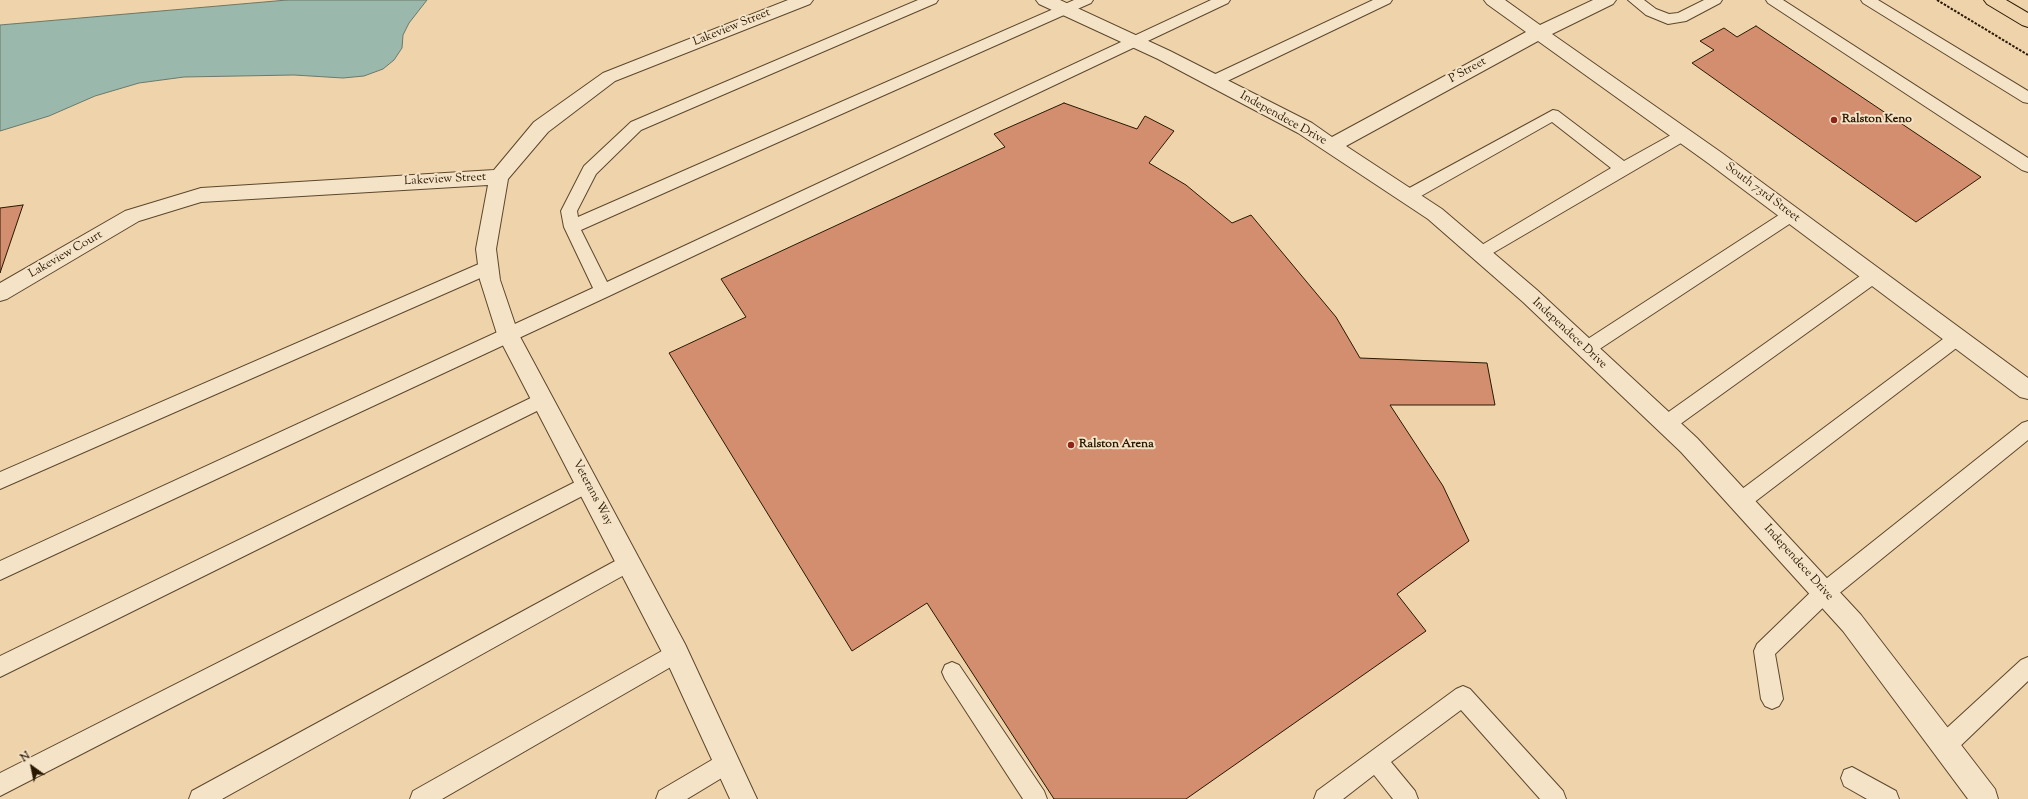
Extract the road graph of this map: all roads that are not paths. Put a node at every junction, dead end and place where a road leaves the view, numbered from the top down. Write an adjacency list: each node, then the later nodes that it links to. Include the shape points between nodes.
1 (804, 0): 24 (street, Lakeview Street, via 609,77 541,127)
2 (931, 0): 28 (lane, via 636,126 590,170 569,211)
3 (1045, 0): 14 (street, Independece Drive)
4 (1086, 0): 14 (lane)
5 (1222, 0): 17 (lane)
6 (1385, 0): 18 (lane)
7 (1493, 0): 16 (street, South 73rd Street)
8 (1607, 0): 16 (street, P Street)
9 (1635, 0): 10 (lane, via 1651,12 1668,19 1681,18)
10 (1715, 0)
11 (1773, 0): 22 (lane)
12 (1868, 0): 19 (lane)
13 (1993, 0): 15 (main road)
14 (1065, 9): 17 (street, Independece Drive); 28 (lane)
15 (2028, 21)
16 (1539, 33): 20 (street, South 73rd Street); 21 (street, P Street)
17 (1133, 40): 18 (street, Independece Drive); 32 (lane)
18 (1214, 81): 21 (street, Independece Drive, via 1305,128)
19 (2028, 98)
20 (1682, 135): 23 (lane); 26 (street, South 73rd Street)
21 (1331, 146): 25 (street, Independece Drive)
22 (2028, 166)
23 (1623, 169): 25 (lane, via 1553,115); 29 (lane)
24 (498, 177): 27 (street, Lakeview Street, via 201,195); 30 (street, Veterans Way, via 486,249)
25 (1408, 196): 29 (street, Independece Drive, via 1435,214)
26 (1791, 215): 31 (street, South 73rd Street); 36 (lane)
27 (132, 216): 33 (street, Lakeview Court)
28 (572, 227): 32 (lane)
29 (1481, 254): 36 (street, Independece Drive)
30 (488, 267): 34 (street, Veterans Way); 41 (lane)
31 (1873, 276): 35 (street, South 73rd Street); 39 (lane)
32 (603, 290): 34 (lane)
33 (0, 293)
34 (508, 334): 38 (street, Veterans Way); 45 (lane)
35 (1957, 338): 37 (street, South 73rd Street); 43 (lane)
36 (1586, 349): 39 (street, Independece Drive)
37 (2028, 390)
38 (543, 400): 42 (street, Veterans Way); 48 (lane)
39 (1666, 424): 43 (street, Independece Drive)
40 (2028, 429): 46 (lane)
41 (0, 481)
42 (587, 484): 44 (street, Veterans Way); 56 (lane)
43 (1741, 501): 46 (street, Independece Drive)
44 (628, 563): 47 (street, Veterans Way); 57 (lane)
45 (0, 571)
46 (1824, 592): 51 (lane, via 1764,651); 52 (street, Independece Drive, via 1852,623)
47 (676, 653): 54 (street, Veterans Way); 58 (lane)
48 (0, 667)
49 (2028, 667): 52 (lane)
50 (952, 672): 61 (lane)
51 (1772, 698)
52 (1945, 745): 66 (street, Independece Drive)
53 (1376, 760): 62 (lane); 63 (lane); 64 (lane, via 1463,696)
54 (727, 762): 59 (lane); 60 (street, Veterans Way)
55 (1852, 778): 65 (lane)
56 (0, 786)
57 (200, 799)
58 (421, 799)
59 (667, 799)
60 (744, 799)
61 (1036, 799)
62 (1325, 799)
63 (1407, 799)
64 (1556, 799)
65 (1888, 799)
66 (1985, 799)

